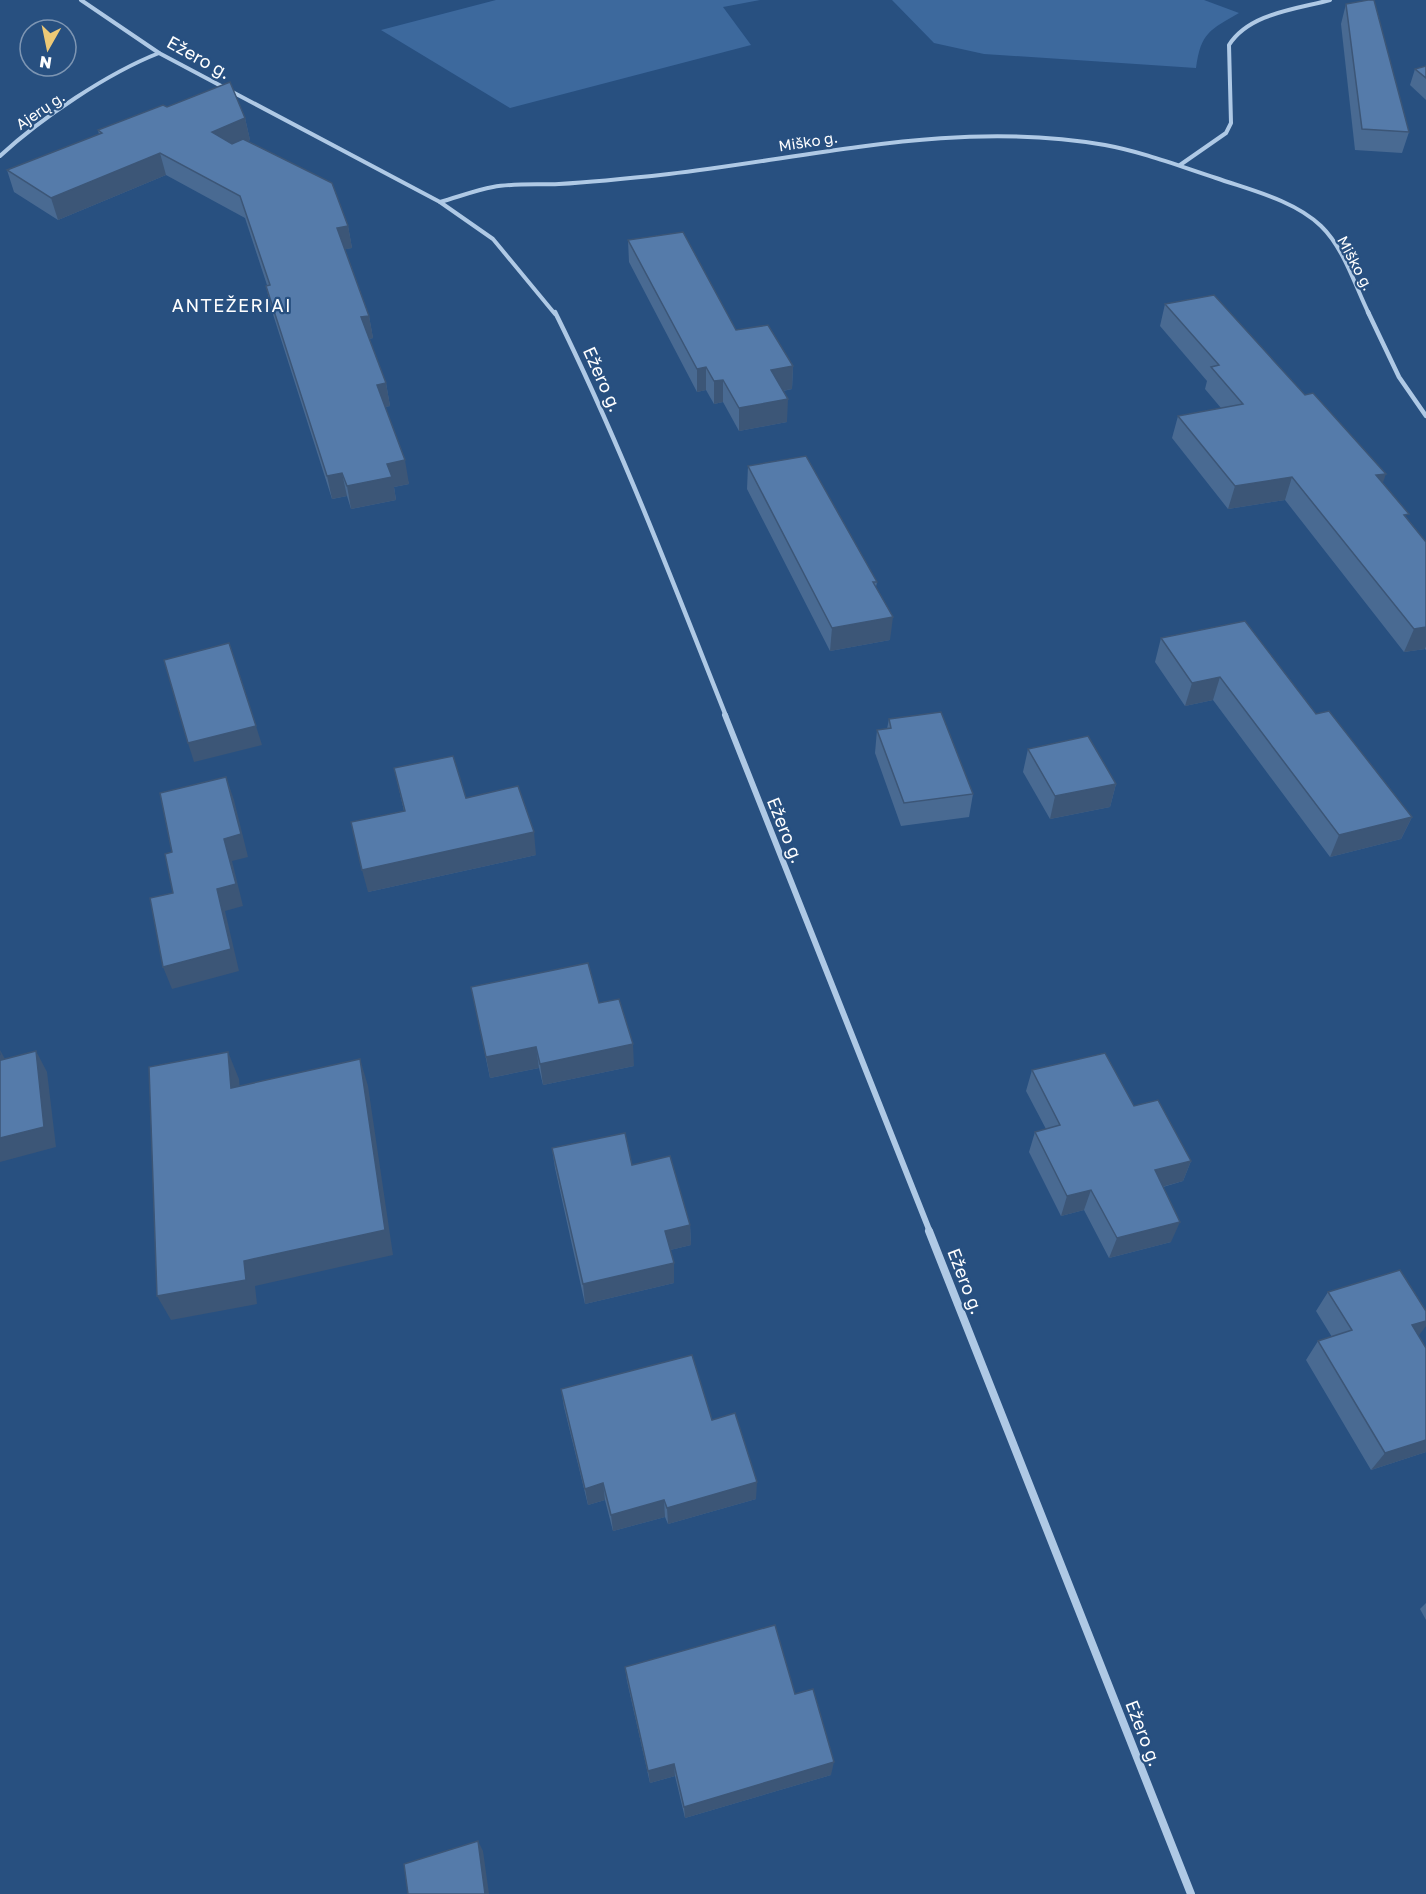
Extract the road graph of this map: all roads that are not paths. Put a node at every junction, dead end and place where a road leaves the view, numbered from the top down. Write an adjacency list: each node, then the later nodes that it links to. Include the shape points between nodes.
1 (81, 0): 3 (street, Ežero g.)
2 (1330, 0): 5 (street, via 1257,21 1232,37 1231,123 1226,133)
3 (159, 53): 4 (street, Ajerų g., via 131,64 25,134); 6 (street, Ežero g.)
4 (0, 156)
5 (1180, 165): 6 (street, Miško g., via 1064,140 942,137 889,141 670,174 494,187); 7 (street, Miško g., via 1257,192 1296,209 1321,226 1338,249 1399,377)
6 (440, 202): 8 (street, Ežero g., via 493,239 554,310 587,377 657,542)
7 (1426, 416)
8 (1191, 1894)

